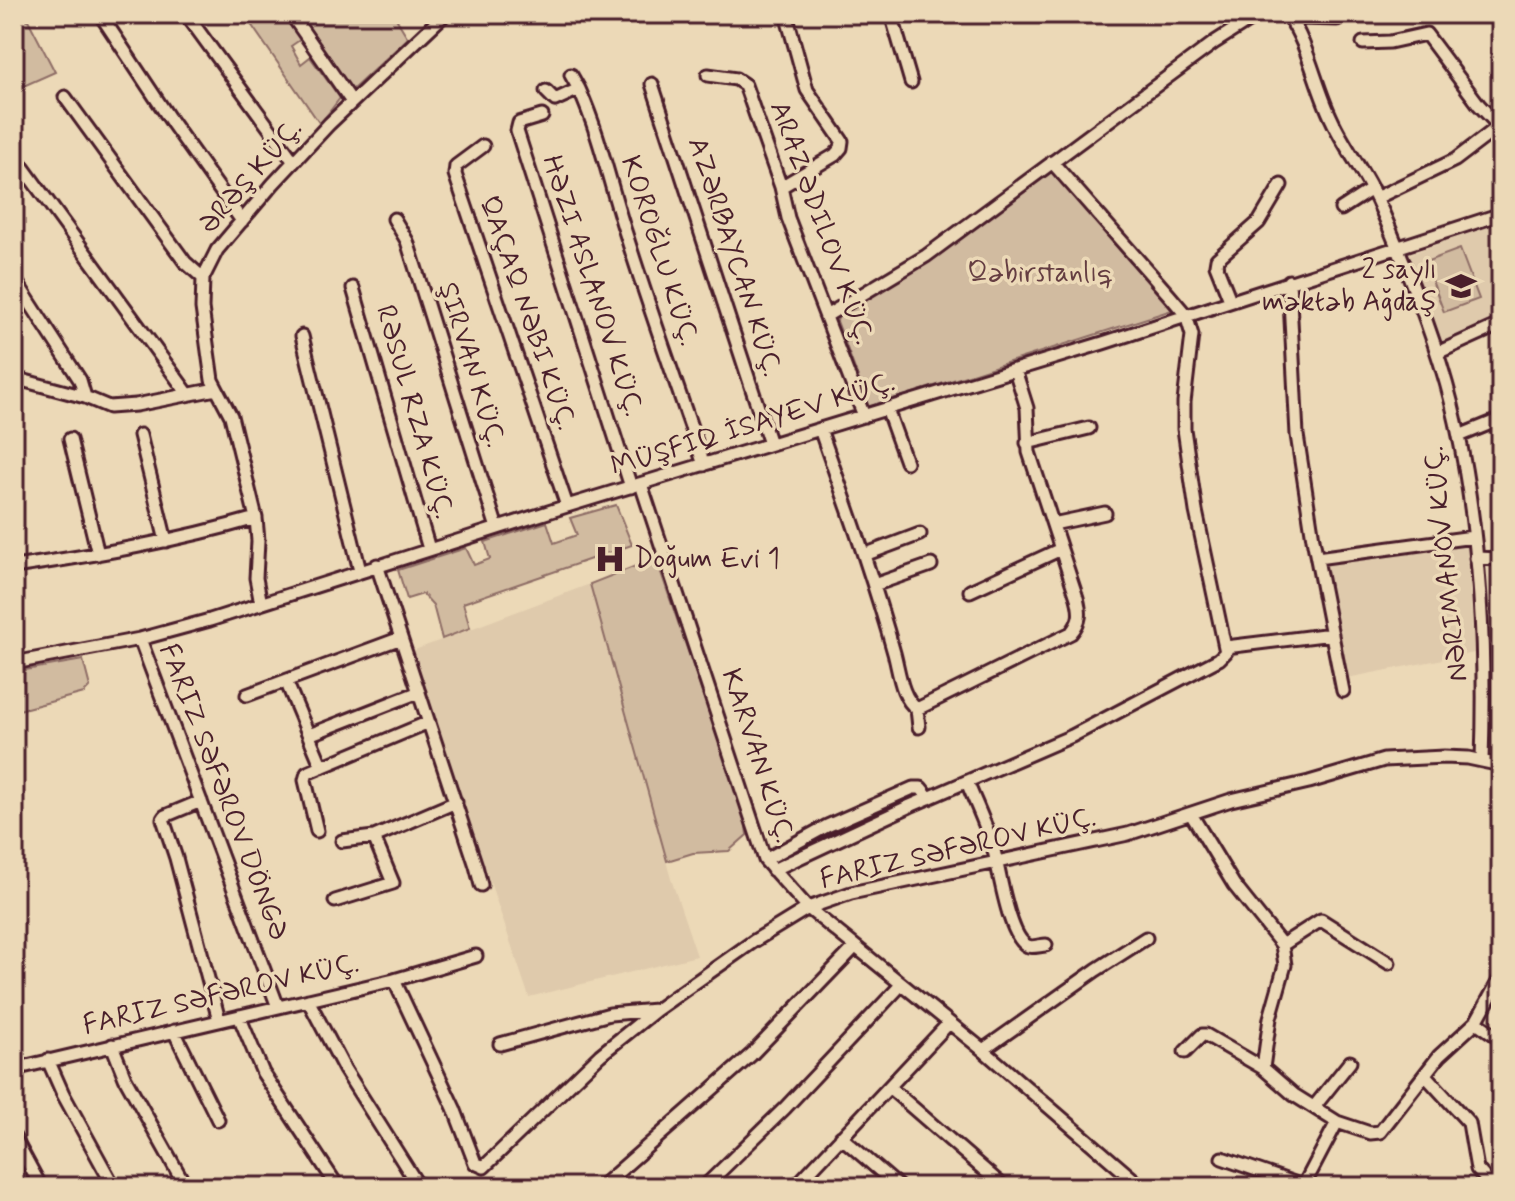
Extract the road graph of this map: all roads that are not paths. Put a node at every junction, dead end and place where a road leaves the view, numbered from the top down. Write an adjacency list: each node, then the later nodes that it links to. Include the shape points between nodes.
1 (100, 14): 31 (street)
2 (186, 14): 23 (street)
3 (291, 14): 18 (street)
4 (445, 14): 18 (street, ƏRƏŞ KÜÇ.)
5 (786, 14): 26 (street, via 807,90 842,141 835,155)
6 (891, 14): 13 (street)
7 (1259, 14): 24 (street)
8 (1289, 17): 9 (street); 27 (street, NƏRIMANOV KÜÇ., via 1333,123)
9 (1337, 19)
10 (1363, 43): 20 (street, via 1426,34)
11 (571, 75): 15 (street, KOROĞLU KÜÇ.)
12 (708, 75): 26 (street, ARAZ ƏDILOV KÜÇ., via 745,85)
13 (911, 82)
14 (652, 84): 57 (street, AZƏRBAYCAN KÜÇ.)
15 (579, 89): 16 (street, via 555,100); 59 (street, KOROĞLU KÜÇ.)
16 (546, 91)
17 (65, 97): 34 (street, via 185,262)
18 (352, 102): 23 (street, ƏRƏŞ KÜÇ.)
19 (542, 116): 60 (street, HƏZI ASLANOV KÜÇ., via 519,123 517,131)
20 (1500, 125): 27 (street, via 1455,160)
21 (483, 146): 61 (street, QAÇAQ NƏBI KÜÇ., via 456,166 455,174)
22 (14, 155): 46 (street)
23 (294, 162): 31 (street, ƏRƏŞ KÜÇ.)
24 (1052, 162): 38 (street); 39 (street, via 926,256)
25 (1281, 185): 37 (street, via 1259,222 1217,259)
26 (781, 187): 39 (street, ARAZ ƏDILOV KÜÇ.)
27 (1374, 194): 28 (street); 32 (street, NƏRIMANOV KÜÇ.)
28 (1341, 209)
29 (1501, 214): 32 (street, MÜŞFIQ İSAYEV KÜÇ.)
30 (394, 219): 65 (street, ŞIRVAN KÜÇ., via 407,241)
31 (242, 221): 34 (street, ƏRƏŞ KÜÇ., via 217,250)
32 (1397, 247): 35 (street, MÜŞFIQ İSAYEV KÜÇ.); 42 (street, NƏRIMANOV KÜÇ.)
33 (14, 278): 47 (street, via 80,380)
34 (203, 278): 45 (street, ƏRƏŞ KÜÇ., via 202,308)
35 (1289, 281): 37 (street, MÜŞFIQ İSAYEV KÜÇ.); 73 (street, via 1297,435)
36 (353, 288): 69 (street, RƏSUL RZA KÜÇ.)
37 (1230, 300): 38 (street, MÜŞFIQ İSAYEV KÜÇ.)
38 (1186, 315): 43 (street, MÜŞFIQ İSAYEV KÜÇ.); 86 (street, via 1192,335 1183,414 1188,467)
39 (826, 316): 49 (street, ARAZ ƏDILOV KÜÇ.)
40 (1501, 324): 42 (street)
41 (302, 336): 79 (street)
42 (1437, 353): 54 (street, NƏRIMANOV KÜÇ.)
43 (1015, 370): 48 (street, MÜŞFIQ İSAYEV KÜÇ.); 56 (street, via 1027,408)
44 (14, 378): 47 (street)
45 (216, 389): 46 (street); 63 (street, ƏRƏŞ KÜÇ., via 231,416)
46 (188, 394): 47 (street, via 118,407)
47 (85, 397)
48 (887, 409): 49 (street, MÜŞFIQ İSAYEV KÜÇ.); 58 (street)
49 (864, 416): 52 (street, MÜŞFIQ İSAYEV KÜÇ.)
50 (1501, 419): 54 (street)
51 (1089, 428): 56 (street)
52 (820, 429): 57 (street, MÜŞFIQ İSAYEV KÜÇ.); 72 (street)
53 (140, 435): 68 (street)
54 (1459, 436): 67 (street, NƏRIMANOV KÜÇ.)
55 (70, 439): 71 (street)
56 (1027, 443): 64 (street)
57 (770, 444): 59 (street, MÜŞFIQ İSAYEV KÜÇ.)
58 (906, 462)
59 (704, 465): 60 (street, MÜŞFIQ İSAYEV KÜÇ.)
60 (636, 486): 61 (street, MÜŞFIQ İSAYEV KÜÇ.); 107 (street, KARVAN KÜÇ.)
61 (567, 506): 65 (street, MÜŞFIQ İSAYEV KÜÇ.)
62 (1105, 513): 64 (street)
63 (256, 518): 68 (street); 82 (street, ƏRƏŞ KÜÇ.)
64 (1053, 524): 70 (street)
65 (497, 528): 69 (street, MÜŞFIQ İSAYEV KÜÇ.)
66 (920, 534): 72 (street)
67 (1473, 537): 73 (street); 74 (street, NƏRIMANOV KÜÇ.)
68 (166, 541): 71 (street)
69 (429, 549): 76 (street, MÜŞFIQ İSAYEV KÜÇ.)
70 (1061, 549): 81 (street); 92 (street, via 1081,613 1071,633)
71 (98, 554): 78 (street)
72 (864, 555): 80 (street)
73 (1317, 558): 83 (street)
74 (1476, 558): 75 (street); 96 (street, NƏRIMANOV KÜÇ.)
75 (1501, 559)
76 (377, 565): 79 (street, MÜŞFIQ İSAYEV KÜÇ.); 84 (street)
77 (931, 565): 80 (street)
78 (14, 567)
79 (360, 571): 82 (street, MÜŞFIQ İSAYEV KÜÇ.)
80 (874, 585): 92 (street, via 903,685)
81 (970, 591)
82 (261, 604): 85 (street, MÜŞFIQ İSAYEV KÜÇ.)
83 (1332, 634): 86 (street); 89 (street)
84 (401, 638): 88 (street); 90 (street)
85 (140, 639): 87 (street, MÜŞFIQ İSAYEV KÜÇ.); 101 (street, FARIZ SƏFƏROV DÖNGƏ)
86 (1226, 647): 99 (street, via 1219,659 1115,714)
87 (14, 663)
88 (286, 681): 91 (street); 95 (street)
89 (1343, 691)
90 (419, 692): 93 (street); 95 (street)
91 (247, 695)
92 (917, 709): 94 (street)
93 (429, 722): 98 (street); 102 (street)
94 (919, 727)
95 (309, 735): 98 (street)
96 (1482, 760): 97 (street, FARIZ SƏFƏROV KÜÇ.); 103 (street, FARIZ SƏFƏROV KÜÇ., via 1384,760)
97 (1501, 765)
98 (322, 767): 104 (street, via 305,775)
99 (967, 782): 100 (street); 108 (street)
100 (929, 798): 107 (street, via 921,788 913,788); 109 (street)
101 (201, 801): 124 (street, FARIZ SƏFƏROV DÖNGƏ); 127 (street, via 163,819)
102 (456, 802): 105 (street); 110 (street)
103 (1191, 814): 108 (street, FARIZ SƏFƏROV KÜÇ., via 1114,838); 115 (street, via 1234,885)
104 (317, 831)
105 (374, 837): 106 (street); 111 (street, via 393,883)
106 (342, 841)
107 (765, 860): 109 (street, KARVAN KÜÇ.)
108 (996, 863): 112 (street, FARIZ SƏFƏROV KÜÇ., via 851,893); 114 (street, via 1017,933 1029,947)
109 (773, 870): 112 (street, KARVAN KÜÇ.)
110 (481, 885)
111 (335, 901)
112 (808, 908): 116 (street, KARVAN KÜÇ.); 125 (street, FARIZ SƏFƏROV KÜÇ.)
113 (1146, 938): 134 (street)
114 (1046, 945)
115 (1282, 945): 118 (street, via 1321,920); 138 (street, via 1285,965)
116 (855, 947): 121 (street, KARVAN KÜÇ.); 154 (street, via 751,1055)
117 (476, 956): 120 (street)
118 (1389, 963)
119 (1501, 977): 122 (street)
120 (394, 980): 123 (street, FARIZ SƏFƏROV KÜÇ.); 125 (street, FARIZ SƏFƏROV KÜÇ., via 480,1167)
121 (901, 985): 129 (street, KARVAN KÜÇ.); 155 (street)
122 (1497, 992): 128 (street)
123 (308, 1000): 124 (street, FARIZ SƏFƏROV KÜÇ.); 153 (street)
124 (278, 1007): 126 (street, FARIZ SƏFƏROV KÜÇ.)
125 (656, 1010): 132 (street, via 610,1014)
126 (239, 1016): 127 (street, FARIZ SƏFƏROV KÜÇ.); 152 (street, via 263,1073)
127 (219, 1020): 130 (street, FARIZ SƏFƏROV KÜÇ.)
128 (1476, 1022): 131 (street); 140 (street)
129 (949, 1023): 134 (street, KARVAN KÜÇ.); 141 (street)
130 (174, 1031): 133 (street, FARIZ SƏFƏROV KÜÇ.); 143 (street)
131 (1501, 1039)
132 (500, 1044)
133 (112, 1045): 136 (street, FARIZ SƏFƏROV KÜÇ.); 151 (street)
134 (983, 1050): 159 (street, KARVAN KÜÇ.)
135 (1185, 1052): 138 (street, via 1206,1035)
136 (48, 1060): 139 (street, FARIZ SƏFƏROV KÜÇ.); 150 (street)
137 (1350, 1062): 142 (street)
138 (1263, 1068): 142 (street)
139 (14, 1069)
140 (1425, 1075): 144 (street, via 1380,1132); 160 (street, via 1469,1123 1477,1169)
141 (889, 1087): 146 (street); 158 (street)
142 (1314, 1107): 144 (street)
143 (218, 1120)
144 (1337, 1122): 148 (street)
145 (14, 1137): 149 (street)
146 (841, 1137): 156 (street); 157 (street)
147 (1222, 1158): 148 (street)
148 (1303, 1186)
149 (41, 1187)
150 (114, 1187)
151 (186, 1187)
152 (338, 1187)
153 (419, 1187)
154 (601, 1187)
155 (704, 1187)
156 (795, 1187)
157 (899, 1187)
158 (1004, 1187)
159 (1142, 1187)
160 (1493, 1187)

